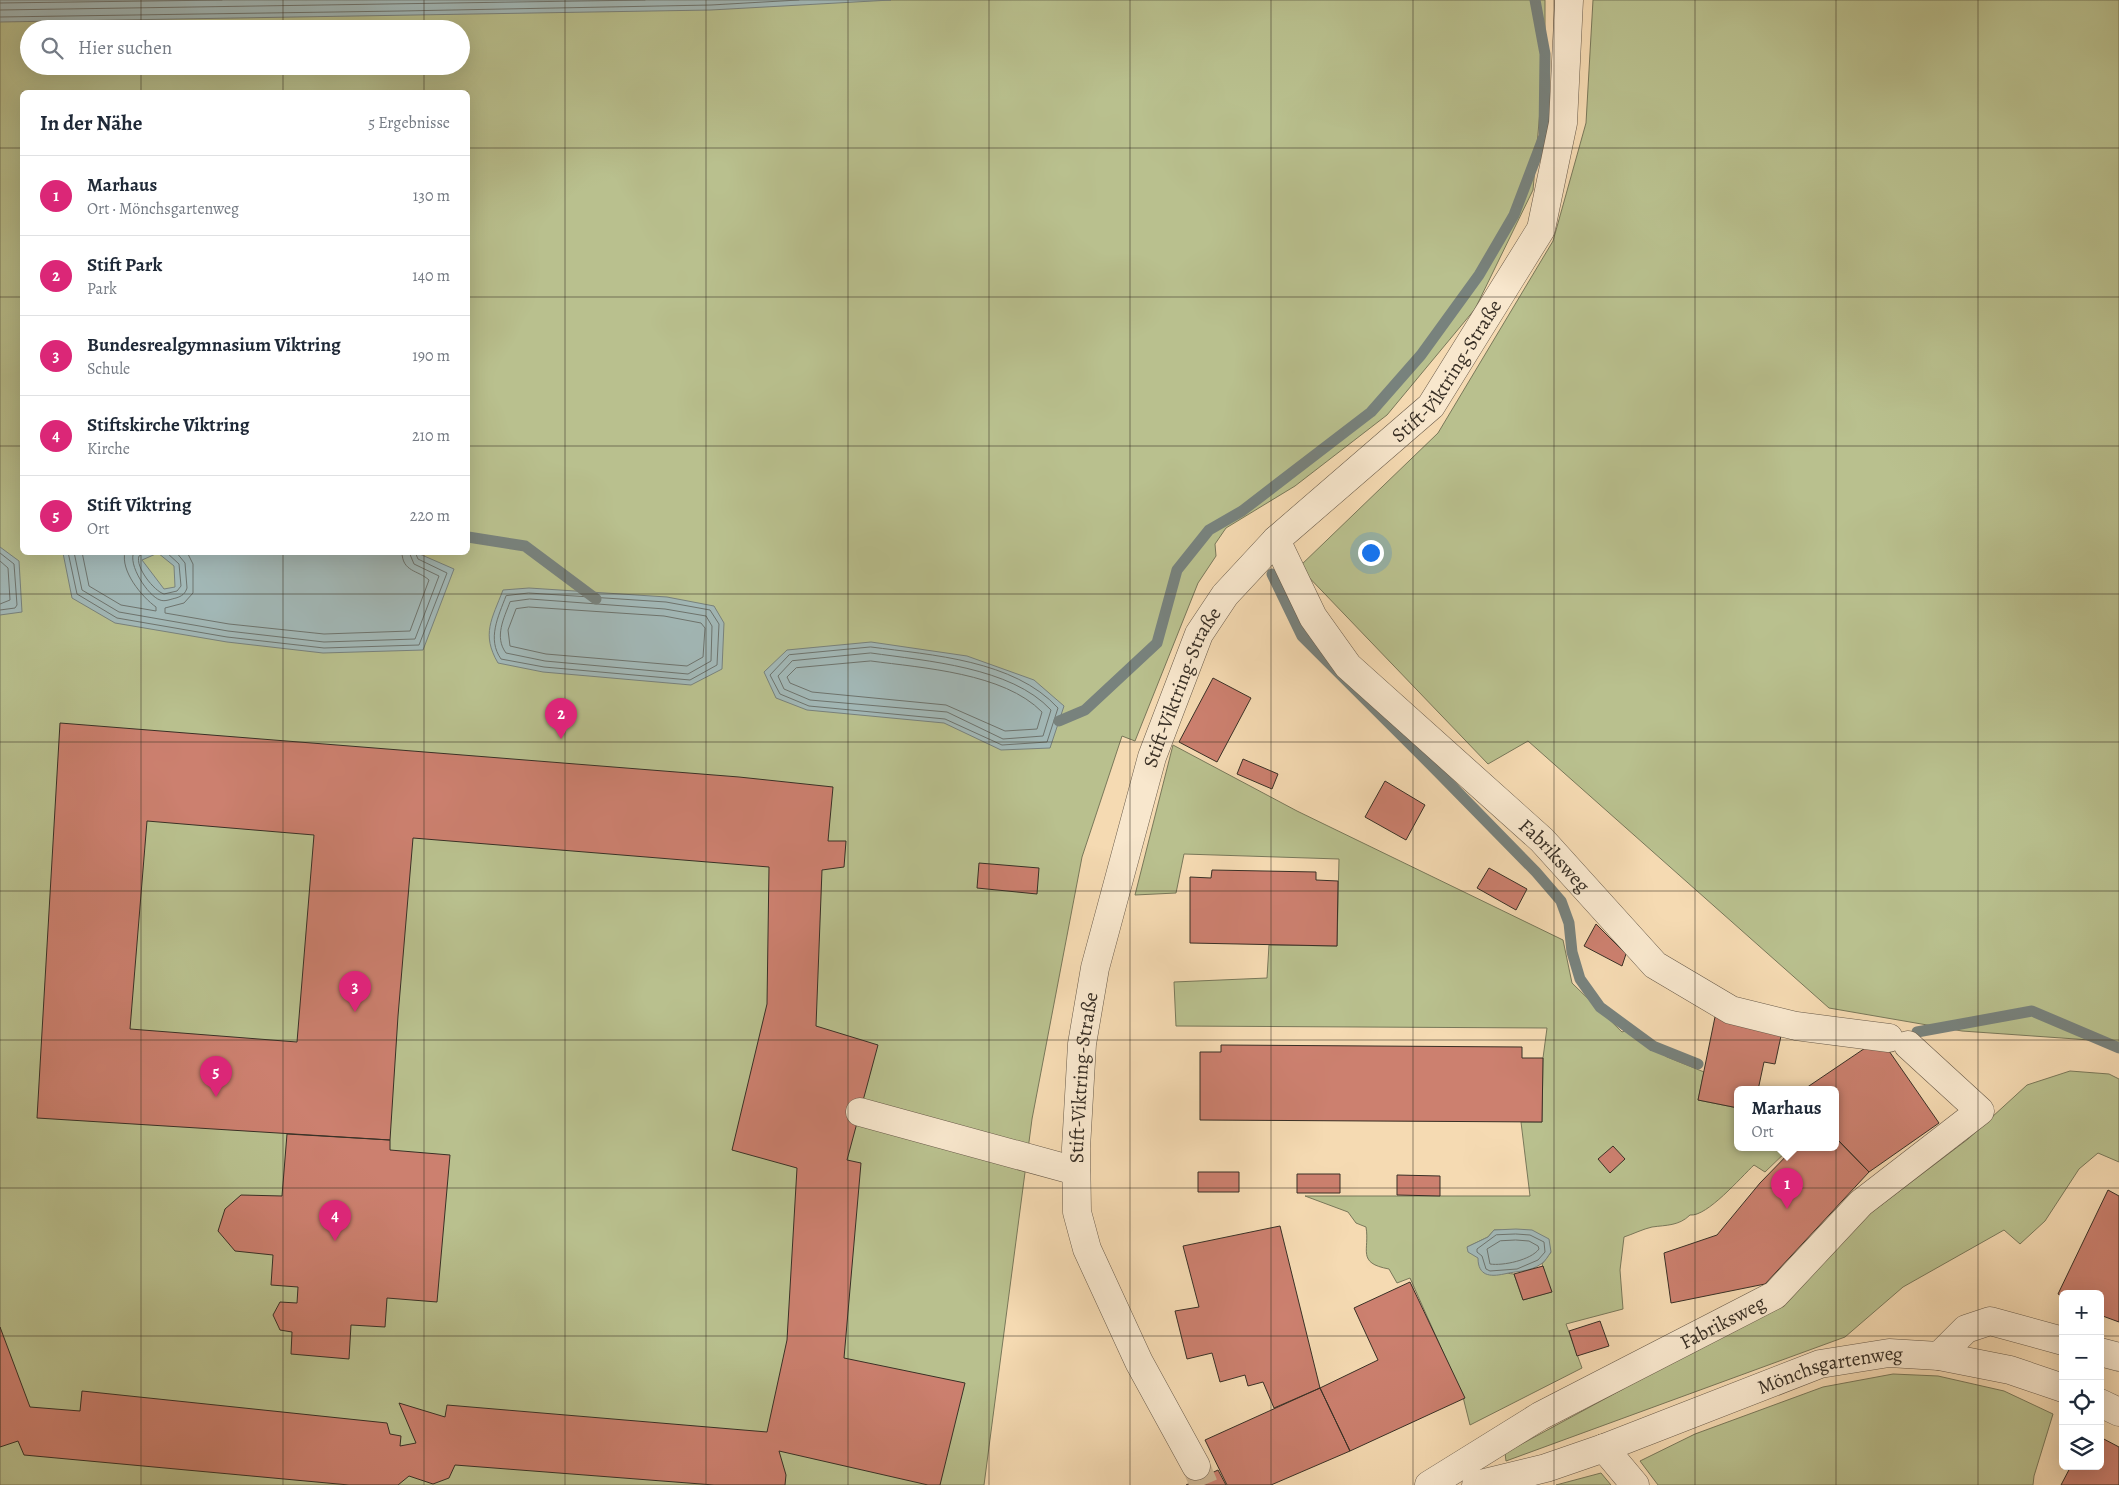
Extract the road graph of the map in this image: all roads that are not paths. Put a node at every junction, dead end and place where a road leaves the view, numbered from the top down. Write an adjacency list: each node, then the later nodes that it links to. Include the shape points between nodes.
1 (1569, 0): 2 (street, Stift-Viktring-Straße, via 1563,123 1541,228 1431,406)
2 (1276, 540): 4 (street, Stift-Viktring-Straße, via 1225,595 1200,634 1152,757 1095,968 1082,1044); 14 (street, Fabriksweg, via 1313,617 1348,666 1542,840 1655,965 1731,1010 1796,1026 1898,1042 1980,1111 1861,1203 1775,1295 1540,1416)
3 (860, 1112): 4 (street)
4 (1076, 1171): 13 (street, Stift-Viktring-Straße, via 1077,1212 1087,1250 1139,1362)
5 (2059, 1340): 7 (street, via 1990,1321 1966,1329)
6 (2104, 1353): 8 (street)
7 (1939, 1356): 9 (street, Mönchsgartenweg, via 2010,1370); 12 (street, Mönchsgartenweg, via 1890,1353 1820,1364)
8 (2119, 1357)
9 (2059, 1387)
10 (2104, 1405): 11 (street)
11 (2119, 1412)
12 (1604, 1448): 15 (street, via 1546,1468); 16 (street)
13 (1196, 1466)
14 (1430, 1485)
15 (1476, 1485)
16 (1634, 1485)

